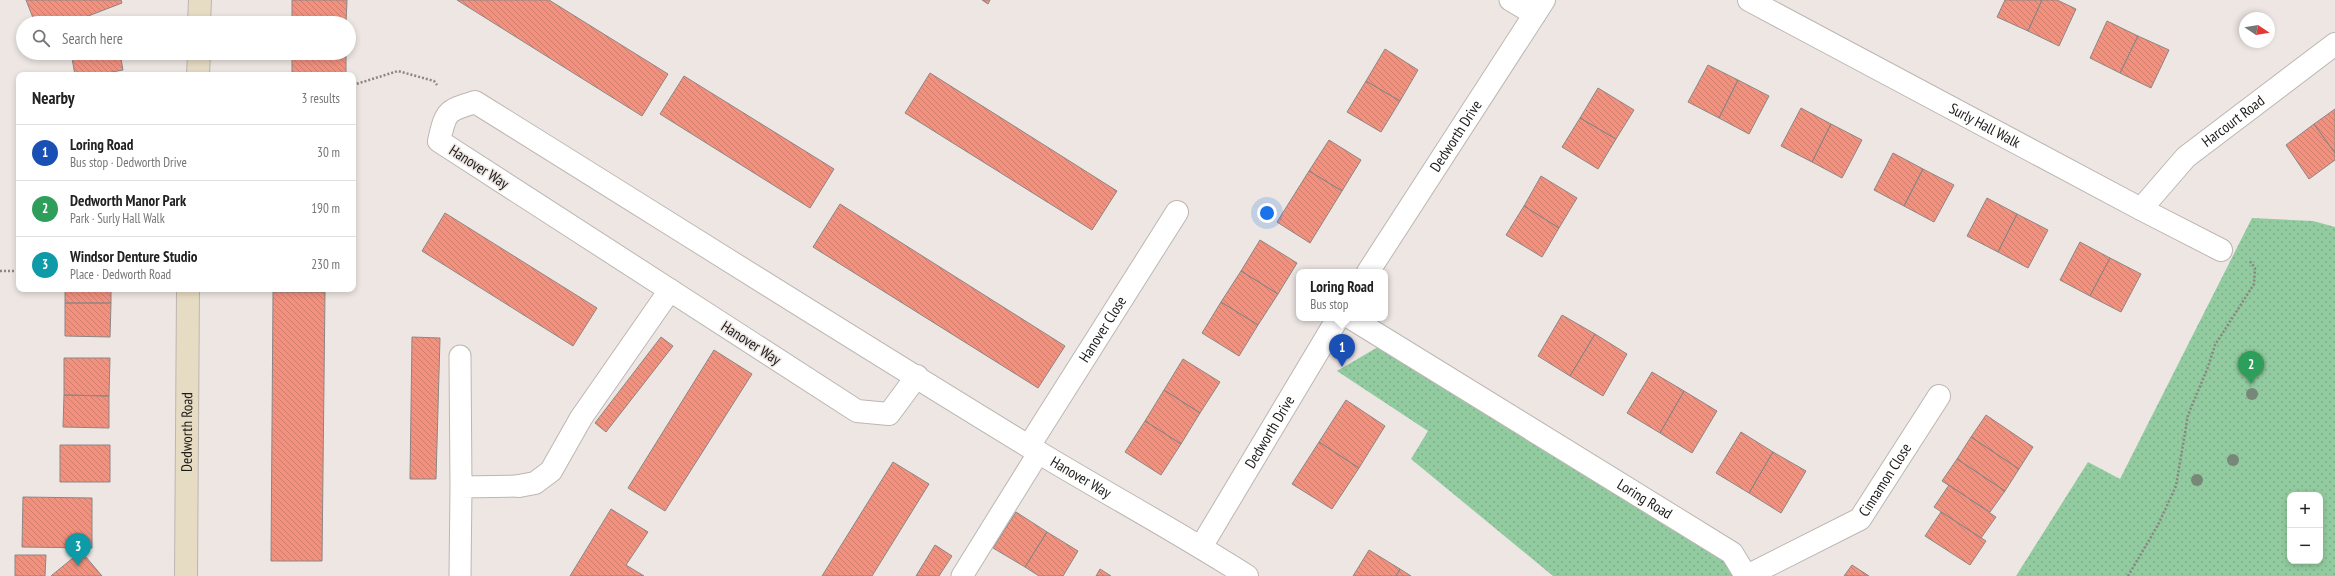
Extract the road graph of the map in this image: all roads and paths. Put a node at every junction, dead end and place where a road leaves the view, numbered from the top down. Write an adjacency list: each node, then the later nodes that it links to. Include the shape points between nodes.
1 (200, 0): 5 (main road)
2 (1510, 0): 4 (lane)
3 (1749, 0): 11 (street, Surly Hall Walk)
4 (1540, 8): 14 (street, Dedworth Drive)
5 (200, 16)
6 (2335, 44): 11 (street, Harcourt Road, via 2186,157)
7 (199, 60): 8 (main road)
8 (198, 72)
9 (356, 83): 10 (path, via 398,71 434,81)
10 (453, 109): 17 (street, Hanover Way, via 444,119 439,141); 22 (street, Hanover Way, via 476,102)
11 (2141, 209): 13 (street, Surly Hall Walk)
12 (1177, 212): 24 (street, Hanover Close)
13 (2221, 250): 33 (path, via 2236,251 2248,258 2255,268 2254,284 2215,345 2188,415 2176,486 2158,525)
14 (1370, 269)
15 (0, 271): 16 (path)
16 (16, 272)
17 (670, 290): 22 (street, Hanover Way, via 857,411 889,414); 25 (street, via 581,418 552,471 535,483)
18 (188, 292): 28 (main road, Dedworth Road)
19 (1336, 321): 27 (street, Dedworth Drive)
20 (1355, 321): 32 (street, Loring Road, via 1732,553)
21 (460, 356): 26 (lane)
22 (917, 376): 24 (street, Hanover Way)
23 (1939, 396): 32 (street, Cinnamon Close, via 1860,519)
24 (1034, 450): 27 (street, Hanover Way); 30 (lane)
25 (519, 486): 26 (lane)
26 (460, 487): 29 (lane)
27 (1201, 547): 31 (street, Hanover Way)
28 (186, 576)
29 (460, 576)
30 (962, 576)
31 (1247, 576)
32 (1747, 576)
33 (2128, 576)

